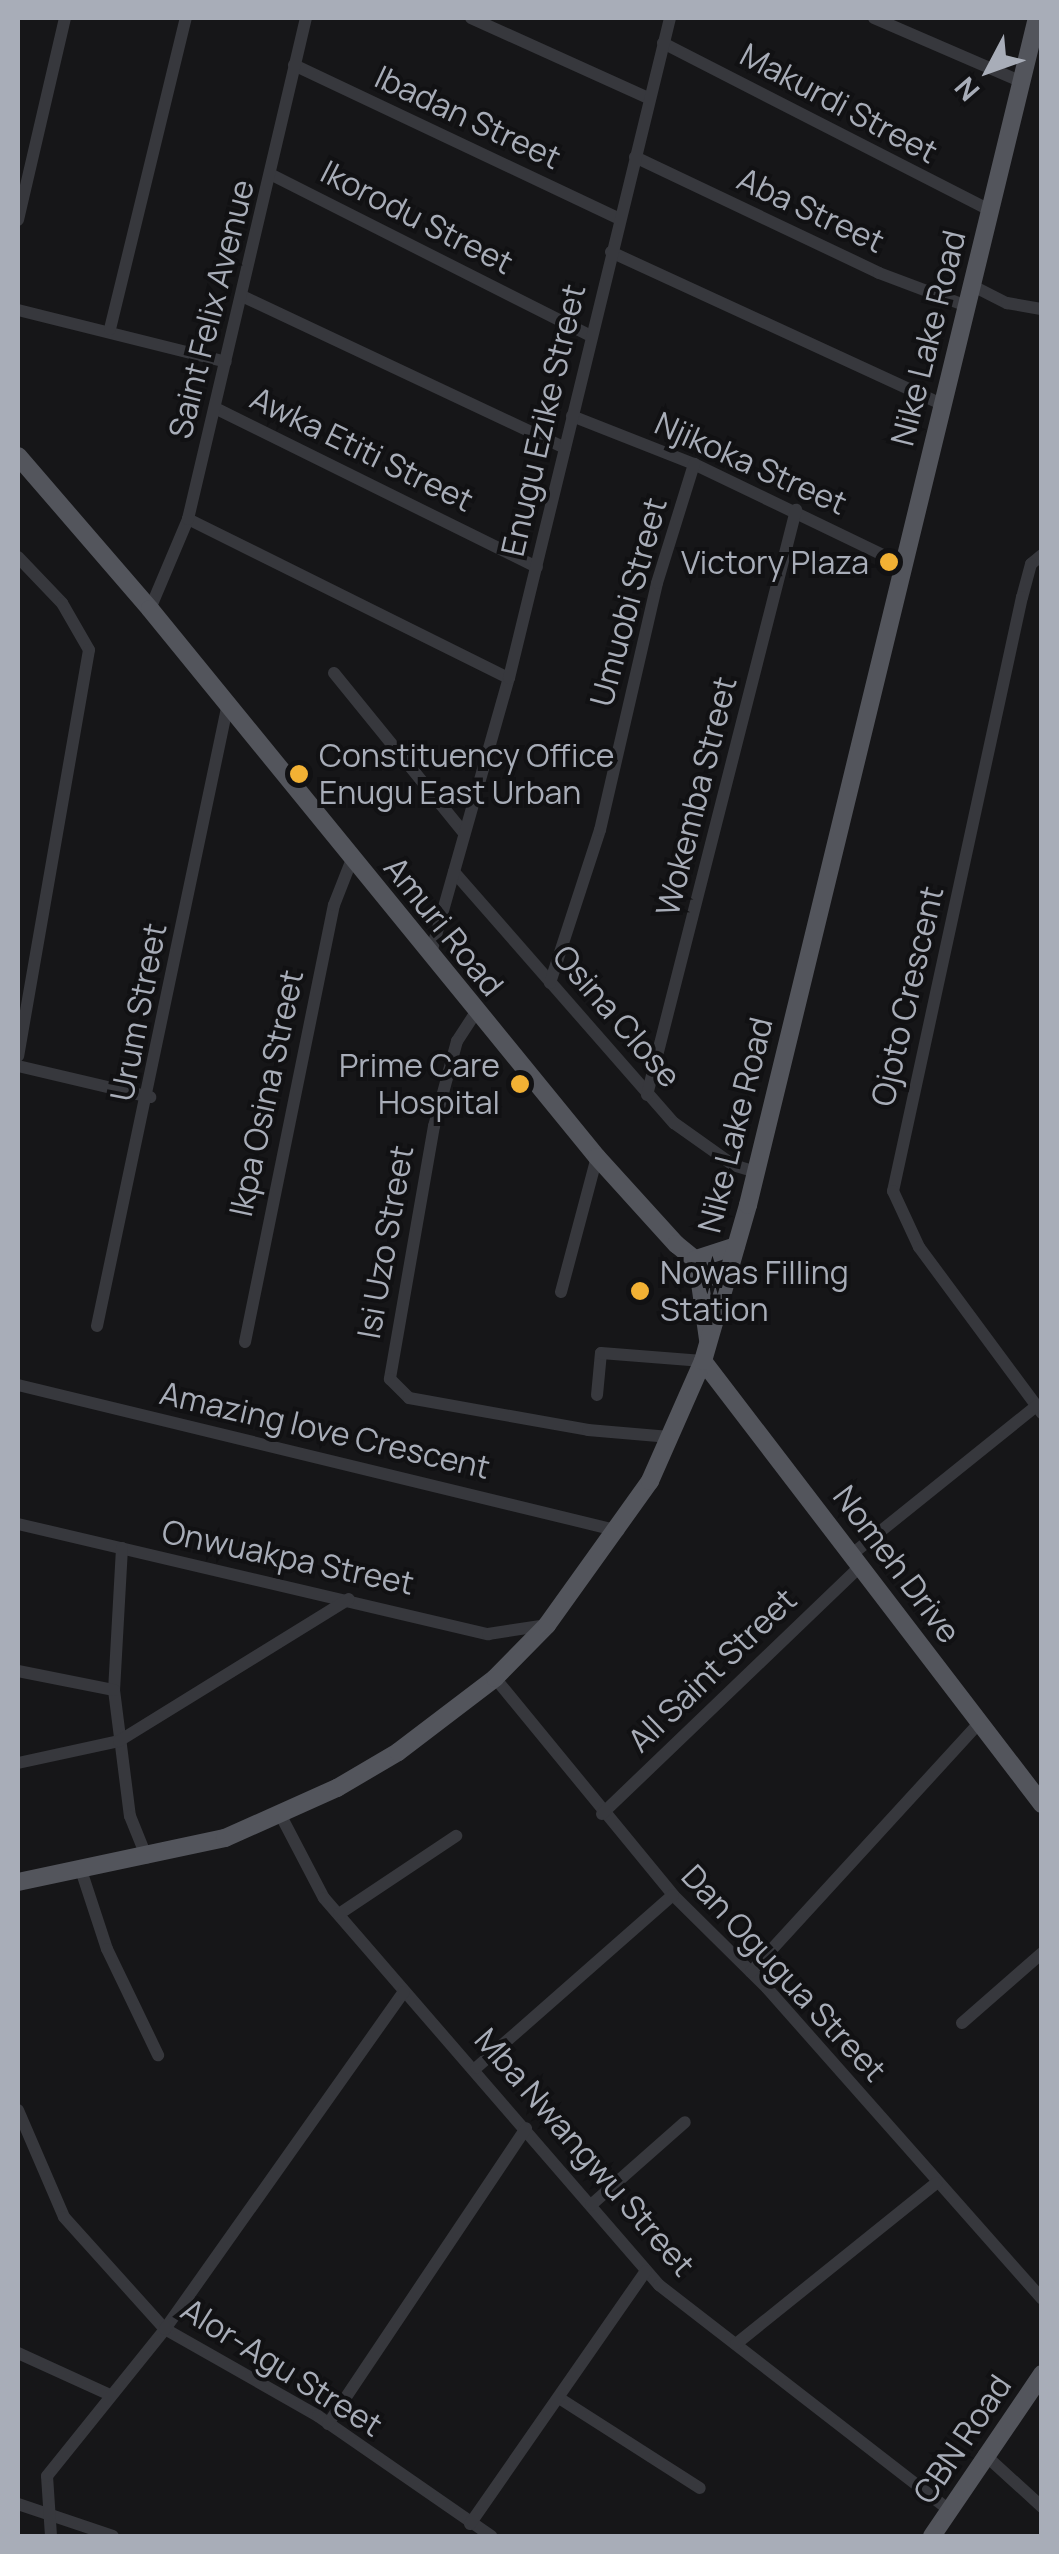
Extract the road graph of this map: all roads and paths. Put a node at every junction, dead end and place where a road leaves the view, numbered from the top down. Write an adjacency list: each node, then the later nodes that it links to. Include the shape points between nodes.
1 (65, 18): 17 (street)
2 (186, 18): 24 (street)
3 (306, 18): 10 (street, Saint Felix Avenue)
4 (471, 18): 12 (street)
5 (670, 18): 9 (street, Enugu Ezike Street)
6 (874, 18): 8 (street)
7 (1038, 18): 11 (main road, Nike Lake Road)
8 (906, 23): 11 (street)
9 (663, 43): 12 (street, Enugu Ezike Street); 15 (street, Makurdi Street)
10 (294, 65): 14 (street, Saint Felix Avenue); 16 (street, Ibadan Street)
11 (1024, 83): 15 (main road, Nike Lake Road)
12 (646, 97): 13 (street, Enugu Ezike Street)
13 (636, 157): 16 (street, Enugu Ezike Street); 21 (street, Aba Street, via 879,272)
14 (272, 175): 20 (street, Saint Felix Avenue); 25 (street, Ikorodu Street)
15 (990, 210): 19 (main road, Nike Lake Road)
16 (618, 218): 18 (street, Enugu Ezike Street)
17 (18, 220)
18 (611, 252): 25 (street, Enugu Ezike Street); 27 (street)
19 (973, 286): 21 (main road, Nike Lake Road); 22 (street, via 1007,303)
20 (242, 296): 26 (street, Saint Felix Avenue); 30 (street)
21 (967, 306): 27 (main road, Nike Lake Road)
22 (1042, 309)
23 (18, 310): 24 (street)
24 (110, 329): 26 (street)
25 (592, 336): 29 (street, Enugu Ezike Street)
26 (226, 362): 28 (street, Saint Felix Avenue)
27 (943, 405): 37 (main road, Nike Lake Road)
28 (216, 408): 34 (street, Saint Felix Avenue); 38 (street, Awka Etiti Street)
29 (572, 416): 30 (street, Enugu Ezike Street); 32 (street, Njikoka Street)
30 (565, 448): 38 (street, Enugu Ezike Street)
31 (18, 456): 39 (main road, Amuri Road)
32 (694, 464): 33 (street, Njikoka Street); 49 (street, Umuobi Street, via 657,582 600,830)
33 (796, 510): 37 (street, Njikoka Street); 53 (street, Wokemba Street)
34 (188, 519): 39 (street, Saint Felix Avenue); 41 (street)
35 (1042, 555): 67 (street, Ojoto Crescent, via 1032,564 1022,597 893,1191 919,1247)
36 (18, 557): 47 (street, via 62,603 89,650)
37 (904, 566): 56 (main road, Nike Lake Road)
38 (538, 567): 41 (street, Enugu Ezike Street)
39 (150, 609): 42 (main road, Amuri Road)
40 (334, 674): 43 (street)
41 (509, 678): 43 (street, Enugu Ezike Street)
42 (228, 708): 44 (main road, Amuri Road); 54 (street, Urum Street)
43 (464, 833): 45 (street, Enugu Ezike Street)
44 (352, 860): 48 (main road, Amuri Road); 63 (street, Ikpa Osina Street, via 334,905)
45 (454, 872): 48 (street, Enugu Ezike Street); 49 (street, Osina Close)
46 (18, 948): 47 (street)
47 (32, 952): 51 (street)
48 (430, 953): 50 (main road, Amuri Road)
49 (550, 984): 53 (street, Osina Close)
50 (476, 1012): 55 (main road, Amuri Road); 68 (street, Isi Uzo Street, via 457,1041 434,1126 390,1378 409,1398)
51 (18, 1056)
52 (18, 1066): 54 (street)
53 (647, 1094): 56 (street, Osina Close, via 674,1123 733,1165)
54 (150, 1097): 61 (street, Urum Street)
55 (597, 1157): 58 (main road, Amuri Road); 59 (street)
56 (756, 1172): 57 (main road, Nike Lake Road)
57 (736, 1246): 58 (main road); 60 (main road, Nike Lake Road)
58 (697, 1267): 60 (main road, Amuri Road); 62 (main road)
59 (561, 1292)
60 (723, 1292): 62 (main road, Nike Lake Road)
61 (96, 1326)
62 (709, 1341): 64 (main road, Nike Lake Road)
63 (245, 1342)
64 (703, 1360): 66 (street, via 601,1353); 68 (main road, Nike Lake Road); 72 (main road, Nomeh Drive)
65 (18, 1385): 70 (street, Amazing love Crescent)
66 (597, 1395)
67 (1038, 1404): 72 (street, All Saint Street)
68 (670, 1438): 70 (main road, Nike Lake Road)
69 (18, 1524): 71 (street, Onwuakpa Street)
70 (619, 1532): 74 (main road, Nike Lake Road)
71 (122, 1548): 73 (street, Onwuakpa Street); 77 (street)
72 (855, 1561): 78 (main road, Nomeh Drive); 83 (street, All Saint Street)
73 (349, 1599): 74 (street, Onwuakpa Street, via 488,1634); 79 (street)
74 (547, 1625): 76 (main road, Nike Lake Road)
75 (18, 1670): 77 (street)
76 (495, 1678): 82 (main road, Nike Lake Road, via 398,1752); 83 (street, Dan Ogugua Street)
77 (114, 1690): 79 (street)
78 (980, 1722): 81 (main road, Nomeh Drive); 91 (street)
79 (119, 1741): 80 (street); 85 (street, via 130,1816)
80 (18, 1763)
81 (1042, 1804)
82 (280, 1814): 85 (main road, Nike Lake Road, via 224,1838); 89 (street, Mba Nwangwu Street)
83 (602, 1814): 88 (street, Dan Ogugua Street)
84 (456, 1836): 89 (street)
85 (146, 1858): 86 (main road, Nike Lake Road)
86 (80, 1870): 87 (main road, Nike Lake Road); 94 (street, via 107,1948)
87 (18, 1882)
88 (673, 1895): 91 (street, Dan Ogugua Street); 95 (street)
89 (338, 1914): 92 (street, Mba Nwangwu Street)
90 (1042, 1953): 93 (street)
91 (751, 1972): 99 (street, Dan Ogugua Street)
92 (404, 1992): 95 (street, Mba Nwangwu Street); 103 (street)
93 (962, 2023)
94 (158, 2055)
95 (476, 2068): 98 (street, Mba Nwangwu Street)
96 (18, 2110): 103 (street, Alor-Agu Street, via 64,2217)
97 (684, 2122): 100 (street)
98 (526, 2128): 100 (street, Mba Nwangwu Street); 109 (street)
99 (936, 2182): 102 (street, Dan Ogugua Street); 104 (street)
100 (591, 2205): 101 (street, Mba Nwangwu Street)
101 (646, 2271): 104 (street, Mba Nwangwu Street); 108 (street)
102 (1042, 2299)
103 (165, 2328): 107 (street); 109 (street, Alor-Agu Street)
104 (736, 2344): 114 (street, Mba Nwangwu Street)
105 (18, 2353): 107 (street)
106 (1042, 2374): 110 (main road, CBN Road)
107 (110, 2395): 115 (street, via 47,2476)
108 (559, 2398): 111 (street); 116 (street)
109 (328, 2424): 116 (street, Alor-Agu Street)
110 (984, 2454): 113 (street); 114 (main road, CBN Road)
111 (700, 2488)
112 (18, 2504): 115 (street)
113 (1042, 2506)
114 (950, 2511): 120 (main road, CBN Road)
115 (52, 2513): 117 (street); 118 (street)
116 (470, 2524): 119 (street, Alor-Agu Street)
117 (50, 2536)
118 (113, 2536)
119 (492, 2536)
120 (932, 2536)

